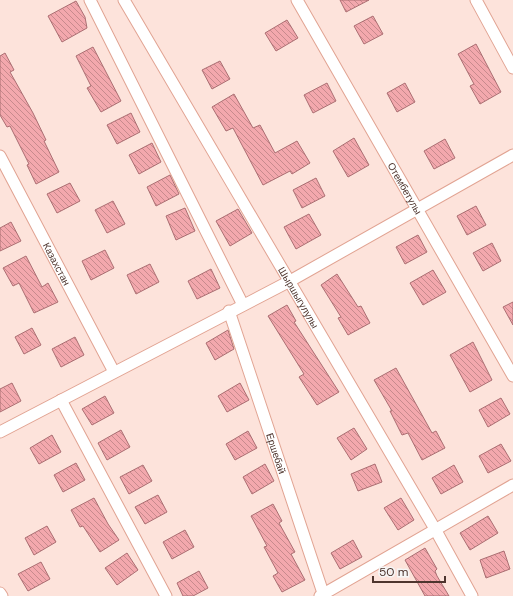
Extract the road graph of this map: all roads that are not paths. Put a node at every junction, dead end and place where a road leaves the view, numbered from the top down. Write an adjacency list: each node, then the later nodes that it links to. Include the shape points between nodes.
1 (90, 0): 10 (street)
2 (124, 0): 9 (street, Шыршыгулулы)
3 (297, 0): 8 (street, Отембетулы)
4 (476, 0): 5 (street)
5 (513, 68)
6 (513, 155): 8 (street)
7 (0, 156): 12 (street, Казахстан)
8 (418, 210): 9 (street); 13 (street, Отембетулы)
9 (290, 281): 10 (street); 17 (street, Шыршыгулулы)
10 (243, 304): 11 (street)
11 (229, 311): 12 (street); 19 (street, Ершебай)
12 (114, 372): 14 (street)
13 (513, 376)
14 (61, 400): 15 (street); 21 (street)
15 (0, 432)
16 (513, 485): 17 (street)
17 (435, 528): 19 (street); 22 (street, Шыршыгулулы)
18 (0, 593): 20 (street)
19 (322, 595)
20 (2, 596)
21 (166, 596)
22 (472, 596)

